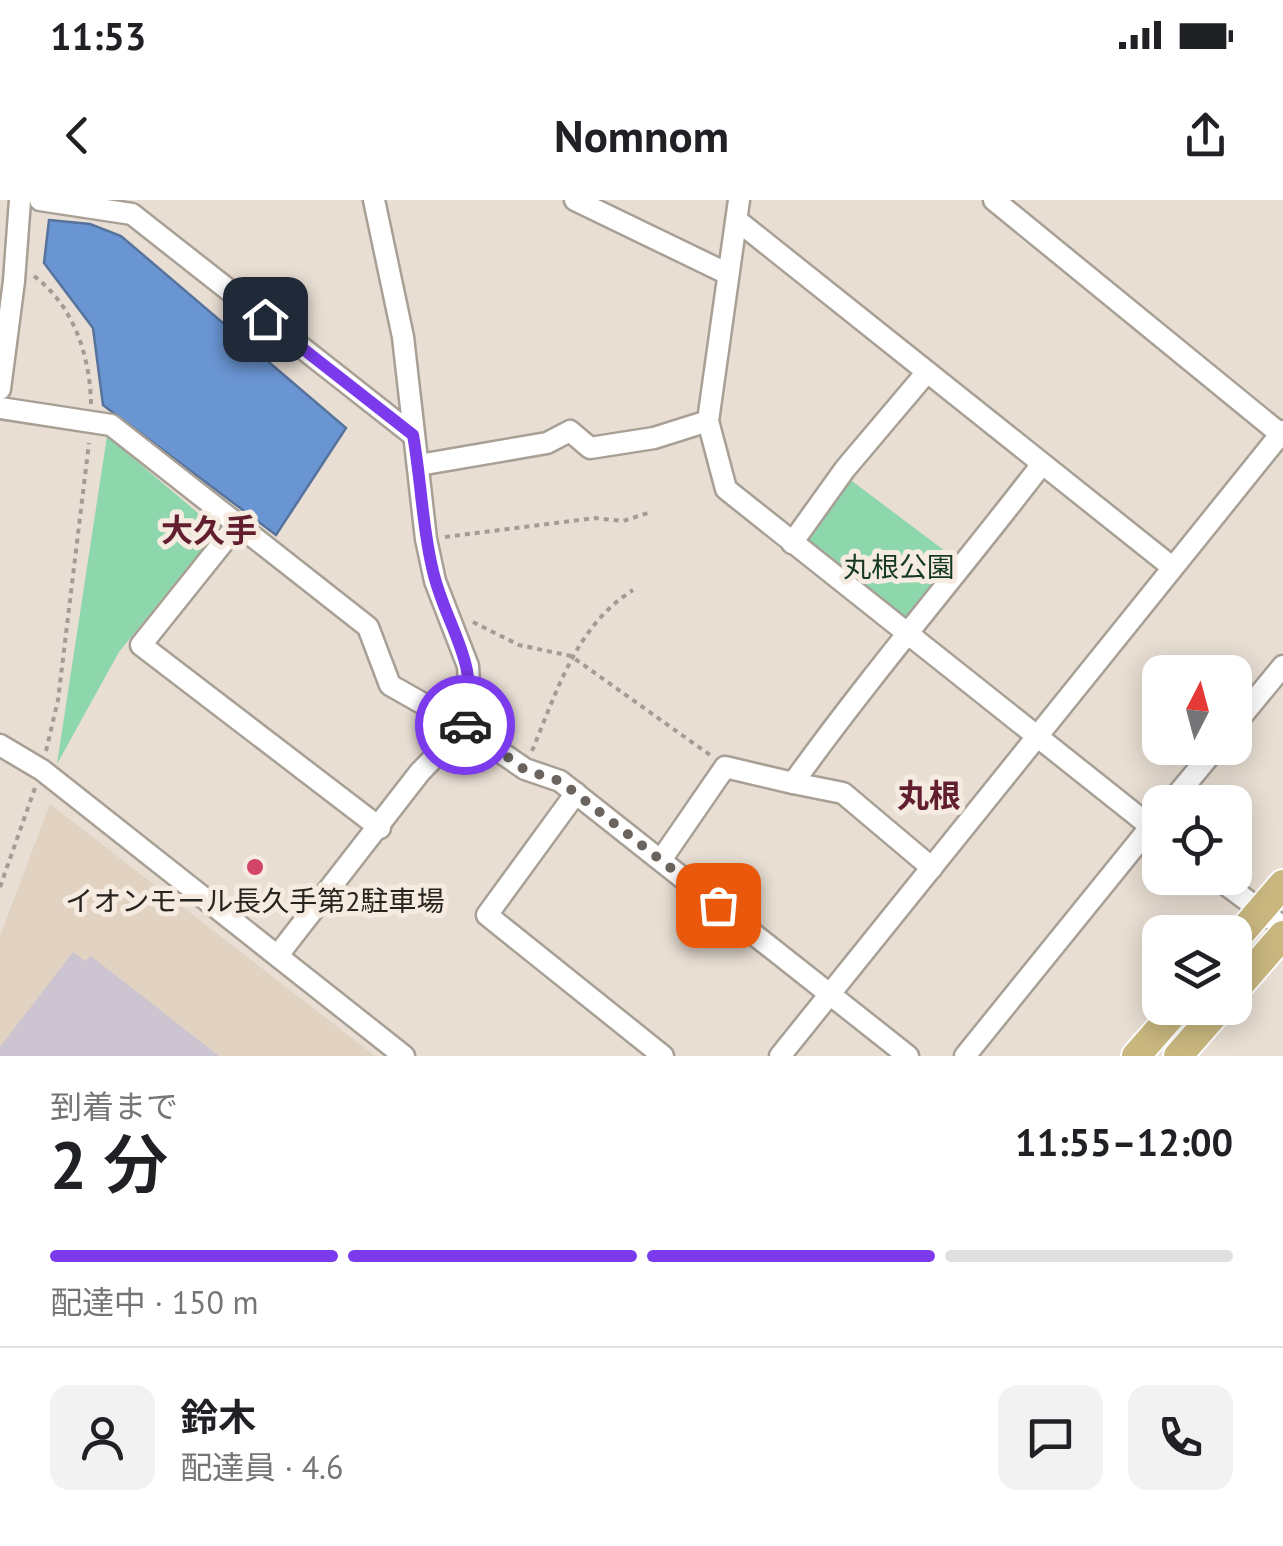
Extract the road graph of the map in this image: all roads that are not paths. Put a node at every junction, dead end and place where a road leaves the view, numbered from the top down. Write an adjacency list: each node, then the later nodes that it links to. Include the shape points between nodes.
1 (40, 200): 14 (street, via 132,214)
2 (374, 200): 14 (street, via 404,338)
3 (575, 200): 8 (street)
4 (994, 200): 13 (street)
5 (13, 206): 7 (street)
6 (738, 210): 8 (street); 9 (street)
7 (9, 270): 10 (street)
8 (726, 274): 12 (street)
9 (927, 372): 15 (street); 18 (street)
10 (0, 389)
11 (0, 408): 17 (street, via 112,425)
12 (708, 422): 16 (street, via 590,448 570,431 547,443); 18 (street, via 726,490)
13 (1282, 434): 19 (street)
14 (413, 435): 16 (street)
15 (1042, 464): 19 (street); 20 (street)
16 (419, 466): 23 (street, via 435,580 468,666)
17 (238, 526): 23 (street, via 368,627 390,685); 31 (street, via 141,645)
18 (792, 543): 20 (street)
19 (1172, 567): 24 (street)
20 (908, 632): 24 (street); 27 (street)
21 (1283, 666): 22 (street)
22 (1252, 703)
23 (464, 727): 29 (street, via 525,770 550,776); 31 (street, via 420,772)
24 (1036, 738): 30 (street); 34 (street)
25 (0, 746): 40 (street, via 42,770)
26 (1202, 765): 28 (street)
27 (793, 782): 33 (street, via 725,766); 34 (street, via 843,794)
28 (1185, 785)
29 (576, 794): 33 (street); 46 (street, via 486,915)
30 (1142, 814)
31 (380, 828): 40 (street)
32 (1142, 843): 49 (street)
33 (661, 860): 42 (street)
34 (932, 868): 42 (street)
35 (1283, 884): 37 (main road)
36 (1240, 895): 37 (street)
37 (1260, 910): 38 (main road); 39 (street)
38 (1252, 920)
39 (1283, 931): 41 (main road)
40 (278, 955): 45 (street)
41 (1252, 969)
42 (832, 994): 47 (street); 48 (street)
43 (1163, 1025): 50 (main road)
44 (1205, 1025): 51 (main road)
45 (404, 1056)
46 (663, 1056)
47 (780, 1056)
48 (908, 1056)
49 (964, 1056)
50 (1136, 1056)
51 (1178, 1056)

